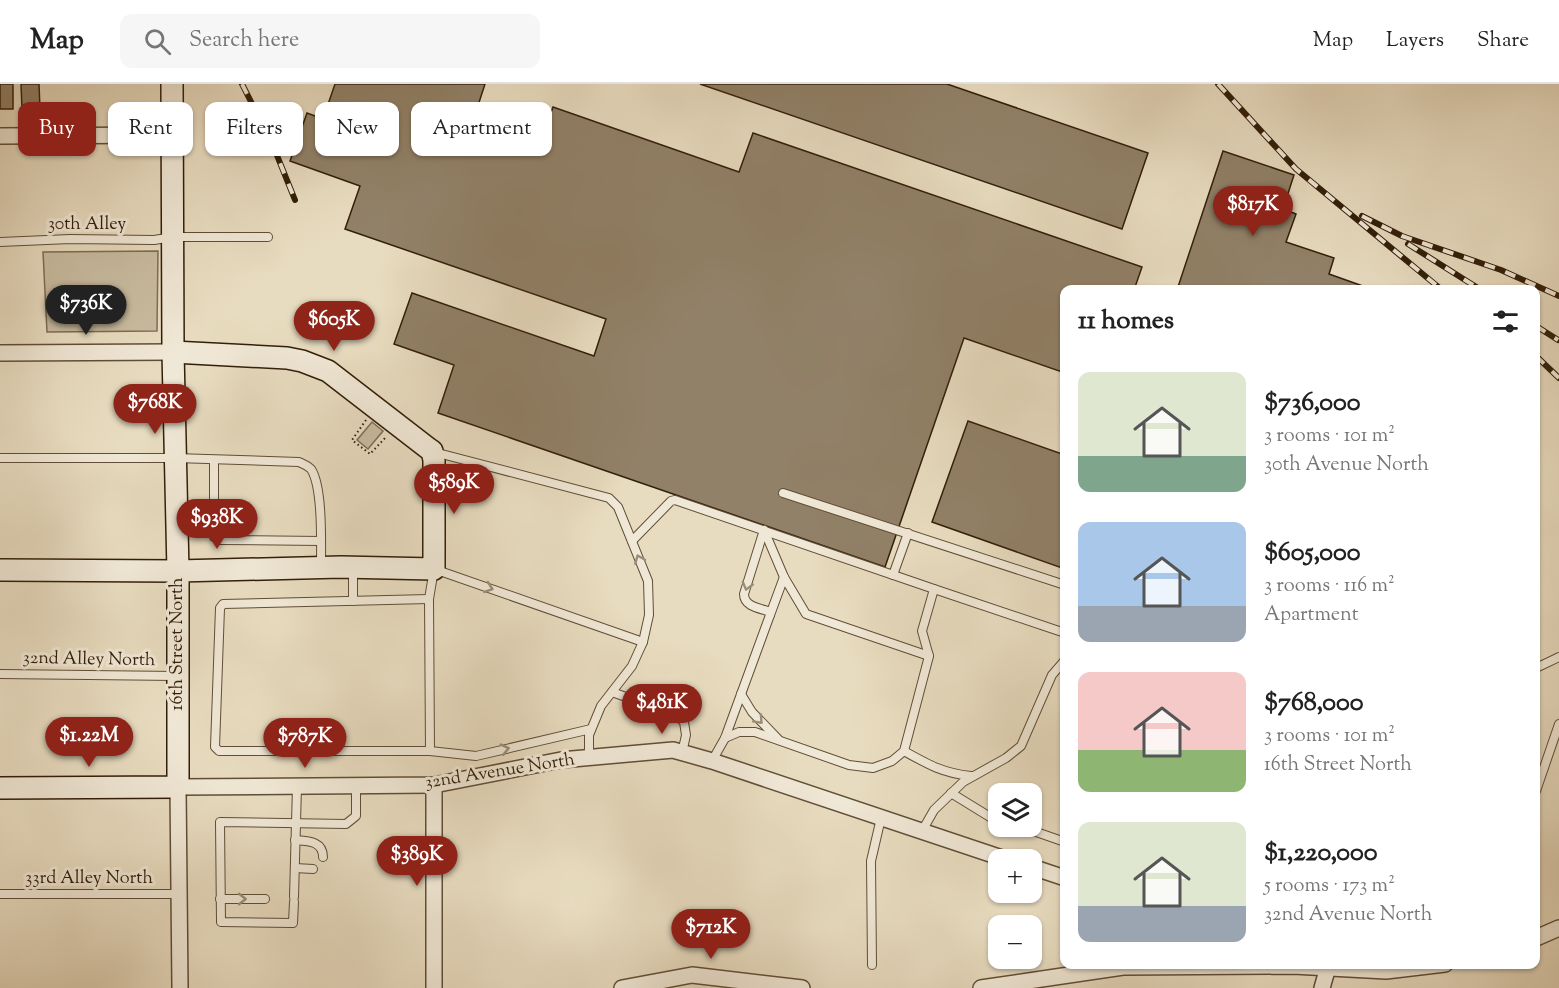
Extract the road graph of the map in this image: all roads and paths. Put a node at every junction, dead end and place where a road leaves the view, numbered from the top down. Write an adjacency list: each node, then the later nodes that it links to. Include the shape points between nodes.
1 (172, 84): 2 (street, 16th Street North)
2 (172, 102)
3 (108, 135): 4 (street)
4 (0, 136)
5 (173, 156): 6 (street, 16th Street North)
6 (173, 237): 7 (lane, 30th Alley); 8 (lane, 30th Alley); 9 (street, 16th Street North)
7 (268, 237)
8 (0, 242)
9 (173, 352): 10 (street); 13 (street, via 302,361 328,371); 15 (street, 16th Street North)
10 (0, 353)
11 (370, 415): 12 (path, via 352,440 370,454)
12 (392, 431)
13 (432, 451): 21 (lane, via 609,498 618,507); 24 (street)
14 (0, 458): 15 (lane)
15 (175, 458): 16 (lane); 26 (street, 16th Street North)
16 (214, 459): 20 (lane, via 299,462 308,466 315,478); 20 (lane, via 214,537)
17 (783, 493): 19 (lane)
18 (764, 530): 21 (lane, via 673,500); 27 (lane); 28 (lane); 33 (lane, one-way to 33, via 744,600)
19 (908, 533): 27 (lane); 29 (lane)
20 (321, 541): 22 (lane)
21 (632, 541): 35 (lane, one-way to 21, via 650,615 648,581)
22 (321, 567): 23 (street); 26 (street)
23 (353, 567): 24 (street); 32 (lane)
24 (434, 568): 31 (lane); 35 (lane, one-way to 35)
25 (0, 570): 26 (street)
26 (177, 571): 41 (street, 16th Street North)
27 (893, 575): 30 (lane)
28 (784, 577): 33 (lane); 36 (lane, via 806,614)
29 (1060, 583)
30 (934, 589): 34 (lane); 36 (lane, via 922,631)
31 (429, 600): 32 (lane); 50 (lane)
32 (353, 601): 50 (lane, via 222,605 215,747 219,751)
33 (770, 615): 43 (lane)
34 (1060, 631)
35 (643, 642): 42 (lane, via 632,666)
36 (928, 656): 51 (lane)
37 (1559, 657): 39 (lane)
38 (1060, 666): 55 (lane, via 1052,675 1021,747)
39 (1540, 666)
40 (0, 674): 41 (lane, 32nd Alley North)
41 (178, 676): 60 (street, 16th Street North)
42 (612, 692): 44 (lane); 47 (lane)
43 (741, 694): 48 (lane); 49 (lane, one-way to 49, via 752,712)
44 (659, 708)
45 (670, 713): 52 (lane, via 684,722)
46 (1559, 724): 56 (lane)
47 (591, 729): 50 (lane, one-way to 47, via 476,756); 53 (lane)
48 (725, 738): 49 (lane, via 739,732 755,732); 54 (lane)
49 (782, 742): 51 (lane, via 849,765 873,768)
50 (430, 751)
51 (904, 751): 55 (lane, via 932,768)
52 (682, 753): 53 (street, 32nd Avenue North, via 673,750); 54 (street, 32nd Avenue North)
53 (589, 757): 57 (street, 32nd Avenue North)
54 (712, 761): 64 (street, 32nd Avenue North)
55 (973, 776): 62 (lane)
56 (1540, 779)
57 (434, 785): 59 (street, 32nd Avenue North); 88 (street)
58 (297, 786): 59 (street, 32nd Avenue North); 60 (street, 32nd Avenue North); 65 (lane)
59 (357, 786): 65 (lane, via 356,816 346,824)
60 (178, 787): 61 (street, 32nd Avenue North); 77 (street, 16th Street North)
61 (0, 788)
62 (951, 793): 63 (lane); 66 (lane, via 934,810)
63 (988, 816)
64 (881, 818): 66 (street, 32nd Avenue North); 82 (lane, via 871,861)
65 (296, 824): 68 (lane); 78 (lane, via 220,822)
66 (922, 831): 70 (street, 32nd Avenue North)
67 (1042, 834): 69 (lane)
68 (295, 840): 71 (lane, via 318,844); 72 (lane)
69 (1060, 840)
70 (988, 853)
71 (323, 857)
72 (295, 868): 73 (lane); 78 (lane, via 293,923 221,922)
73 (313, 869)
74 (1042, 870): 75 (street)
75 (1060, 876)
76 (0, 894): 77 (lane, 33rd Alley North)
77 (179, 894): 87 (street, 16th Street North)
78 (220, 899): 79 (lane, one-way to 79)
79 (265, 899)
80 (1559, 928): 81 (street)
81 (1540, 936)
82 (872, 965)
83 (1109, 969): 91 (street)
84 (1327, 969): 92 (street)
85 (1367, 969): 86 (street)
86 (1396, 969)
87 (180, 988)
88 (434, 988)
89 (622, 988): 90 (street, via 692,975)
90 (802, 988)
91 (981, 988)
92 (1322, 988)

